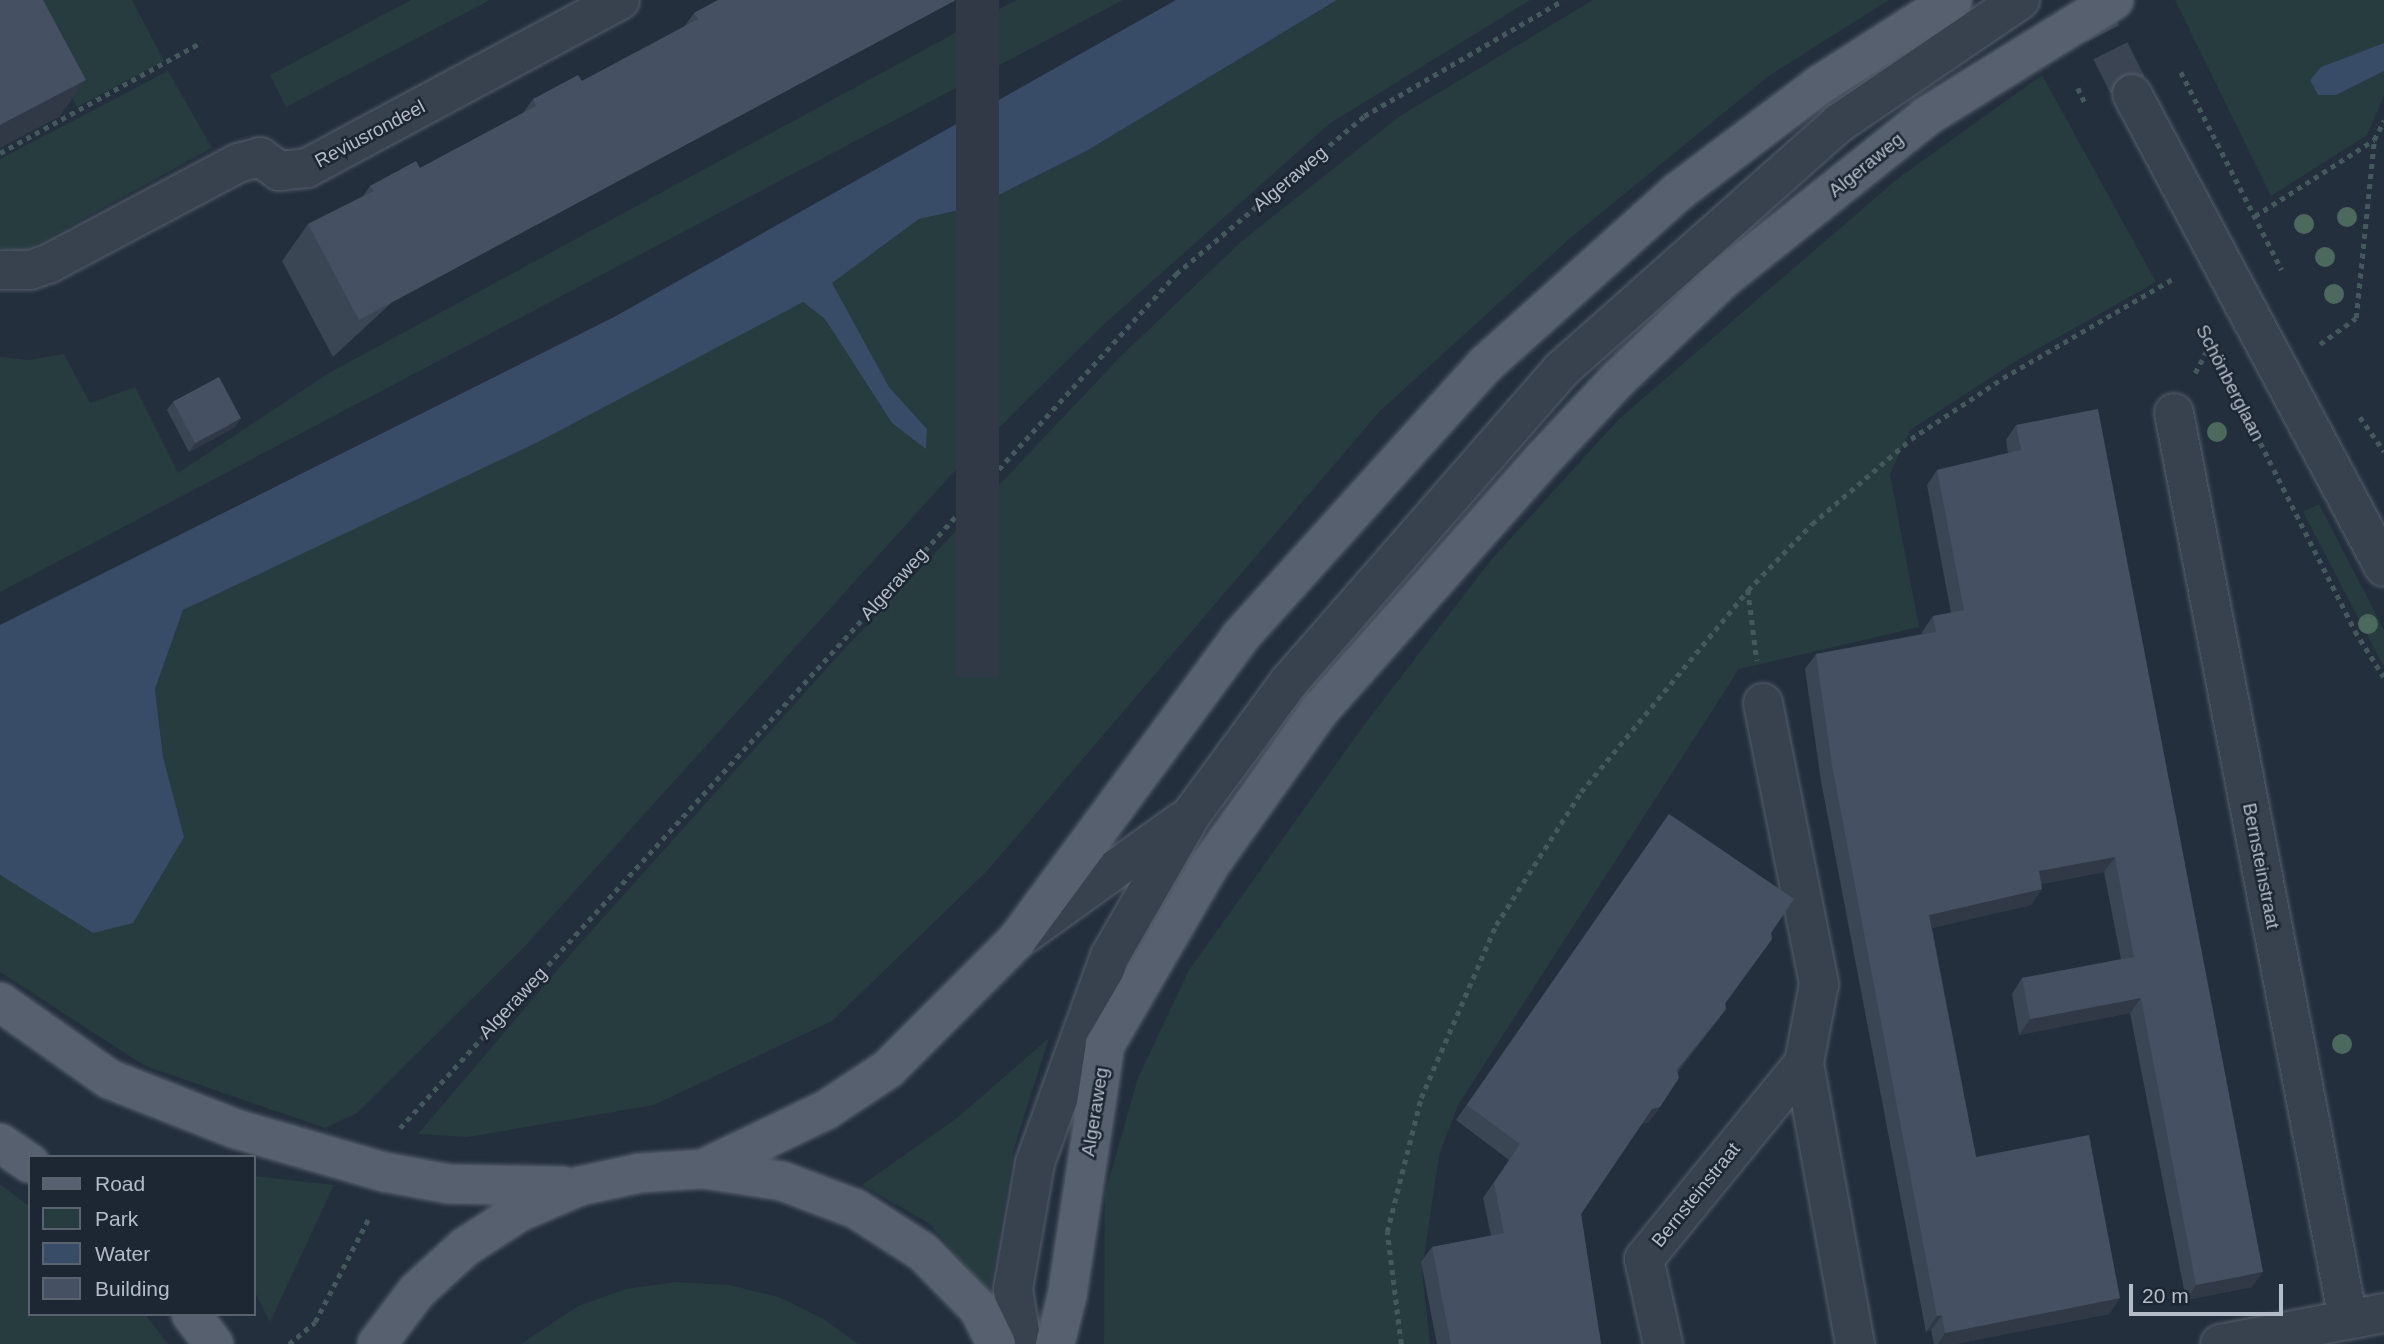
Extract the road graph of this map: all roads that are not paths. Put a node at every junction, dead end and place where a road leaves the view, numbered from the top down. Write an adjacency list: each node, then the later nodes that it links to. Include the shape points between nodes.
1 (620, 0): 6 (street, Reviusrondeel, via 307,168 279,171 260,157 238,163 50,263 30,270)
2 (1952, 0): 11 (main road, Algeraweg, via 1821,84 1679,191 1486,364 1240,637)
3 (2020, 0): 10 (street, Algeraweg, via 1839,124 1561,370 1289,682)
4 (2114, 0): 24 (main road, Algeraweg, via 1927,116 1723,279 1617,380 1542,460 1320,710 1209,866 1105,1045 1067,1296)
5 (2132, 94): 8 (street)
6 (0, 270)
7 (2174, 413): 19 (street, Bernsteinstraat)
8 (2384, 567)
9 (1763, 703): 13 (street, Bernsteinstraat, via 1819,985)
10 (1191, 815): 11 (street, Algeraweg); 23 (street, Algeraweg, via 1110,956 1035,1163 1013,1289)
11 (1017, 940): 16 (main road, Algeraweg, via 888,1069 826,1110)
12 (0, 1002): 17 (main road, via 109,1079 236,1129 384,1172 449,1184)
13 (1804, 1063): 25 (street, Bernsteinstraat, via 1644,1259); 26 (street, Bernsteinstraat)
14 (0, 1143): 15 (main road)
15 (28, 1162)
16 (703, 1169): 17 (main road, via 640,1173); 22 (main road, via 782,1181 856,1209 923,1252 979,1309)
17 (580, 1186): 21 (main road, via 519,1212 465,1247 417,1291)
18 (193, 1316): 20 (main road)
19 (2366, 1316): 27 (street, Bernsteinstraat)
20 (214, 1344)
21 (377, 1344)
22 (996, 1344)
23 (1022, 1344)
24 (1055, 1344)
25 (1663, 1344)
26 (1855, 1344)
27 (2220, 1344)

